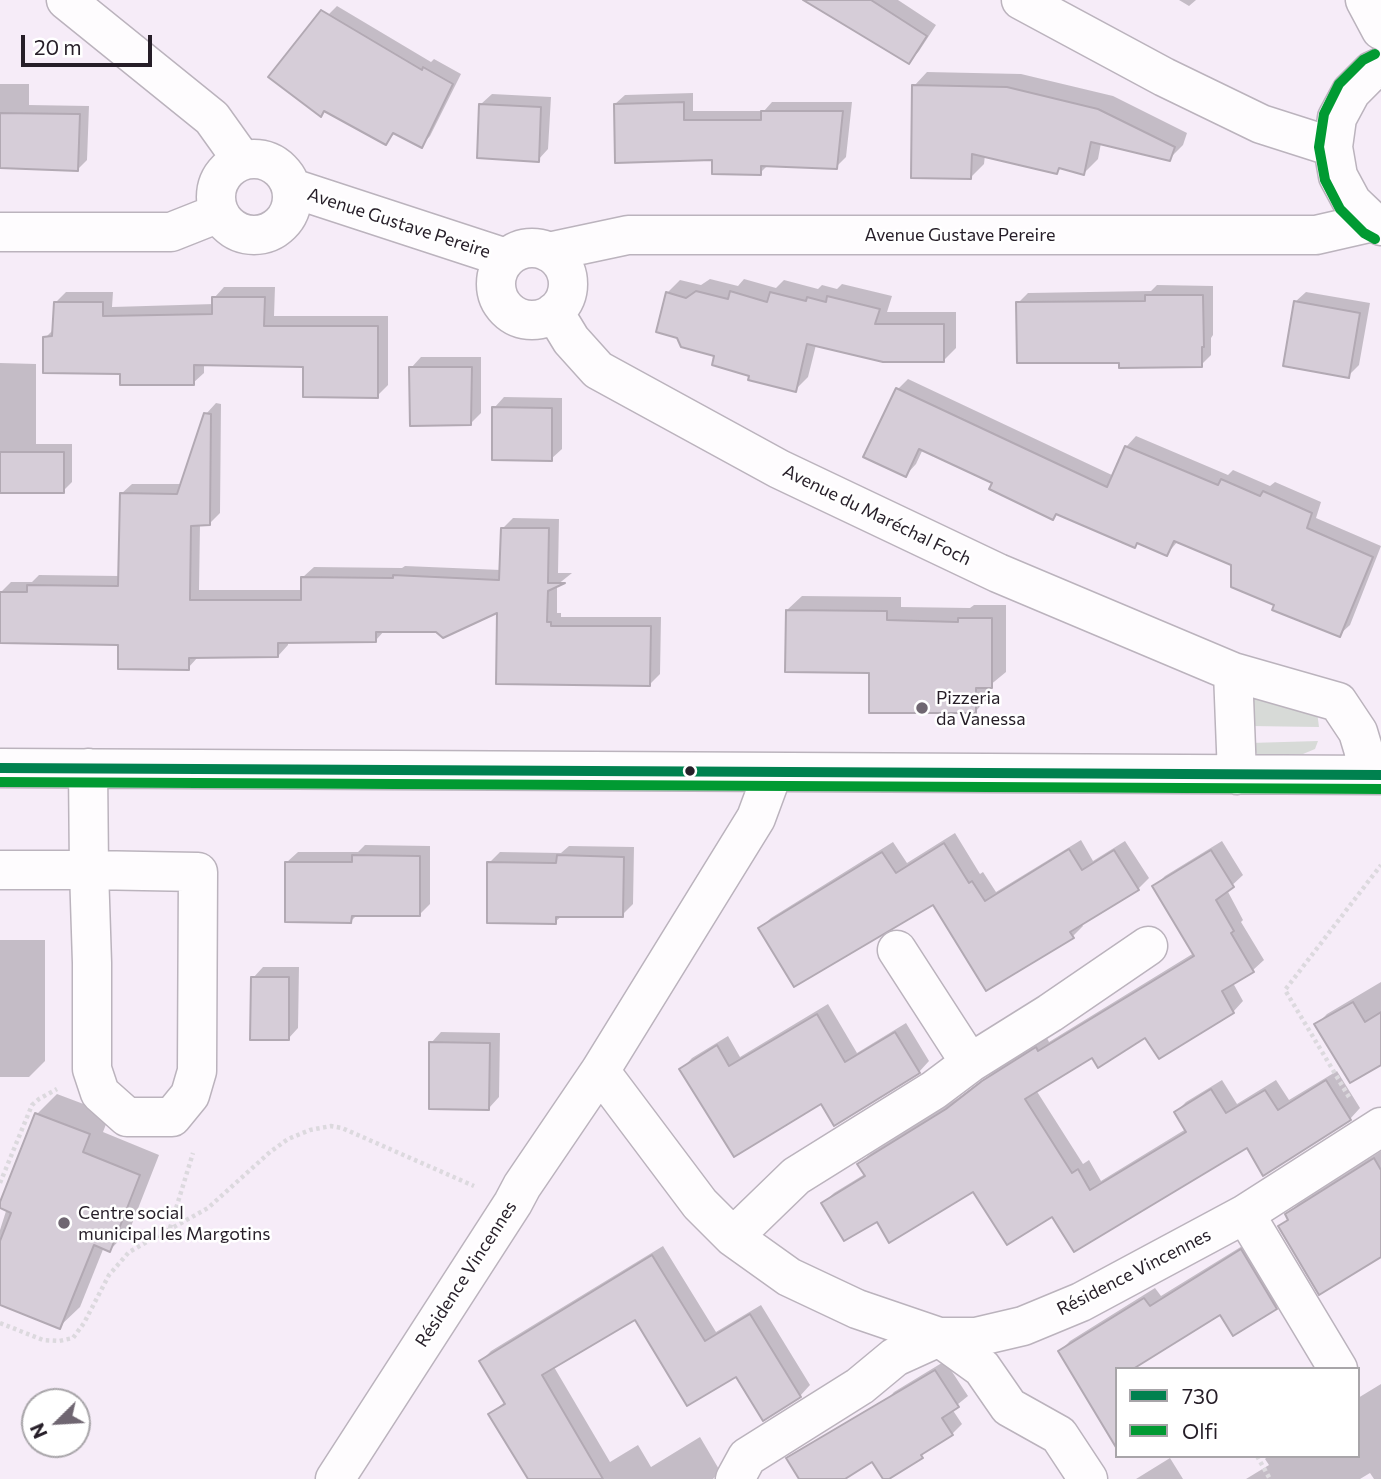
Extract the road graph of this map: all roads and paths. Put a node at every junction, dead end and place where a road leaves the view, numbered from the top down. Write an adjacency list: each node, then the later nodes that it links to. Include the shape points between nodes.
1 (66, 0): 7 (street, via 212,118)
2 (1021, 0): 6 (street, via 1261,124)
3 (1364, 0): 4 (street)
4 (1381, 30)
5 (1381, 67): 6 (street, via 1351,92 1338,118)
6 (1334, 147): 10 (street, via 1338,176 1352,202)
7 (242, 160): 8 (street, via 268,160 279,167 287,177); 9 (street, via 222,175 217,187)
8 (290, 201): 9 (street, via 281,224 260,235 235,231); 13 (street)
9 (219, 213): 11 (street, via 171,232)
10 (1377, 224): 12 (street, Avenue Gustave Pereire, via 1316,235 628,235)
11 (0, 232)
12 (548, 252): 13 (street, via 538,248 515,252); 14 (street, via 565,269 568,281 567,293)
13 (501, 271): 14 (street, via 503,305 511,313 533,320)
14 (554, 312): 15 (street, Avenue du Maréchal Foch, via 598,370 779,468 998,573)
15 (1233, 671): 19 (street); 20 (street, Avenue du Maréchal Foch, via 1338,702 1358,732)
16 (0, 768): 17 (street)
17 (88, 768): 18 (street); 23 (street)
18 (773, 772): 19 (street); 28 (street, Résidence Vincennes, via 756,818)
19 (1237, 775): 20 (street)
20 (1376, 775)
21 (1381, 865): 30 (path, via 1285,990)
22 (0, 870): 23 (street)
23 (89, 870): 27 (street); 29 (street, via 198,872 197,1071 190,1095)
24 (1148, 946): 26 (street)
25 (897, 950): 26 (street)
26 (970, 1063): 35 (street, via 796,1177)
27 (92, 1069): 29 (street, via 100,1093 127,1117); 31 (path, via 32,1105)
28 (600, 1071): 32 (street, Résidence Vincennes); 35 (street, Résidence Vincennes, via 700,1204)
29 (172, 1117): 34 (path, via 195,1145)
30 (1376, 1131): 33 (street, Résidence Vincennes)
31 (0, 1183)
32 (513, 1203): 34 (path, via 331,1126 288,1139 208,1208); 40 (street, Résidence Vincennes)
33 (1245, 1214): 37 (street, Résidence Vincennes, via 1070,1307 1023,1326 976,1337); 38 (street)
34 (170, 1229): 36 (path, via 118,1263 73,1338 44,1340)
35 (733, 1237): 37 (street, Résidence Vincennes, via 789,1277 857,1309)
36 (0, 1323)
37 (940, 1337): 41 (street, Résidence Vincennes, via 895,1357 860,1386 747,1457); 42 (street, Résidence Vincennes, via 982,1368 1009,1407 1059,1435)
38 (1337, 1367)
39 (1258, 1458): 43 (path)
40 (335, 1479)
41 (735, 1479)
42 (1088, 1479)
43 (1270, 1479)

